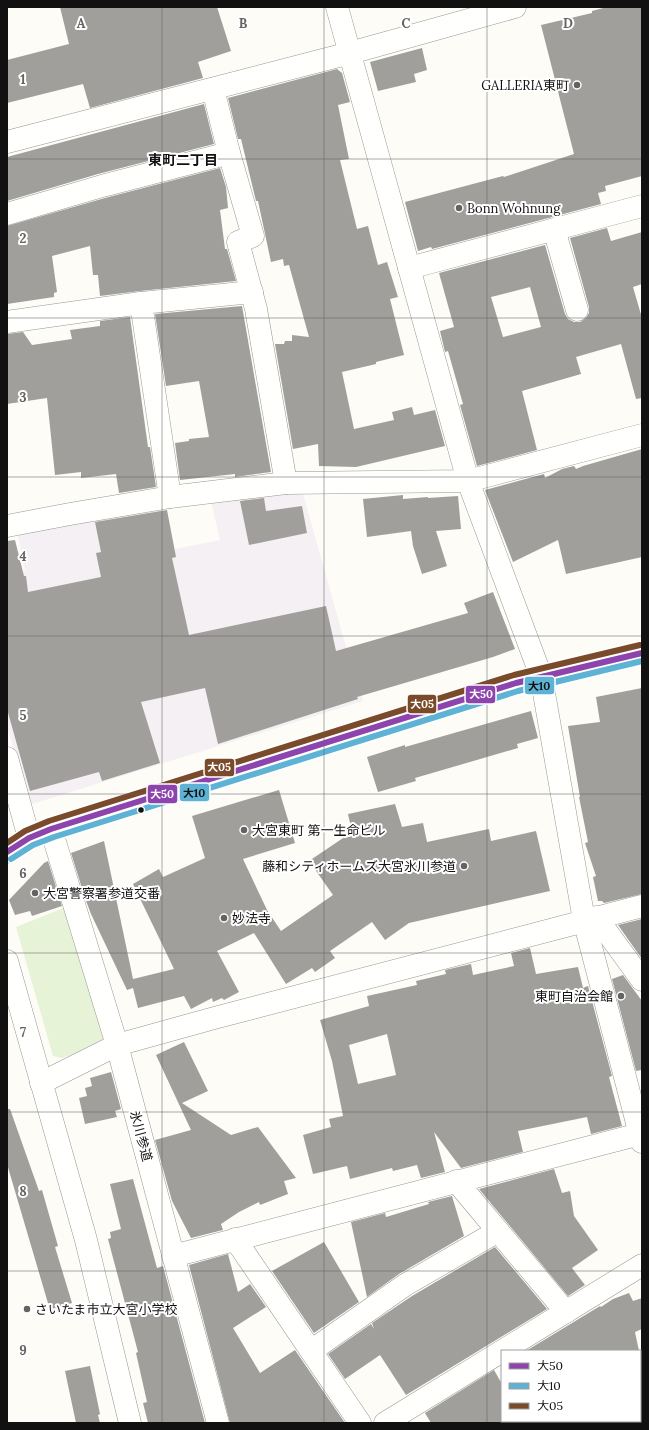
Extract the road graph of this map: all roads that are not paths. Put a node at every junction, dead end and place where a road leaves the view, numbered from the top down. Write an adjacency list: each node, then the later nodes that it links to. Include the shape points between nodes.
1 (337, 7): 3 (street)
2 (508, 8): 3 (street)
3 (350, 53): 4 (street); 10 (street)
4 (213, 89): 5 (street); 6 (street)
5 (7, 142)
6 (229, 153): 8 (street); 11 (street, via 253,236 238,242)
7 (642, 206): 9 (street)
8 (7, 214)
9 (554, 229): 10 (street); 13 (street)
10 (409, 268): 16 (street)
11 (252, 292): 12 (street); 17 (street)
12 (141, 303): 14 (street); 18 (street)
13 (577, 310)
14 (7, 322)
15 (642, 435): 16 (street)
16 (468, 481): 17 (street); 21 (street)
17 (286, 482): 18 (street)
18 (170, 497): 19 (street)
19 (7, 526)
20 (642, 653): 21 (main road)
21 (541, 676): 23 (main road); 27 (street)
22 (7, 758): 24 (street)
23 (51, 829): 24 (main road); 30 (street, 氷川参道)
24 (29, 838): 25 (main road)
25 (7, 852)
26 (642, 906): 27 (street)
27 (590, 919): 29 (street); 30 (street); 32 (street)
28 (7, 961): 31 (street)
29 (642, 980)
30 (117, 1045): 31 (street); 36 (street, 氷川参道)
31 (41, 1083): 42 (street, via 86,1240)
32 (641, 1138): 33 (street)
33 (456, 1181): 34 (street); 35 (street)
34 (498, 1231): 38 (street); 40 (street, via 405,1285)
35 (235, 1239): 36 (street); 40 (street)
36 (173, 1256): 43 (street, 氷川参道)
37 (642, 1265): 38 (street)
38 (566, 1312): 39 (street)
39 (504, 1350)
40 (311, 1351): 44 (street)
41 (501, 1352): 45 (street)
42 (130, 1423)
43 (218, 1423)
44 (360, 1423)
45 (385, 1423)

